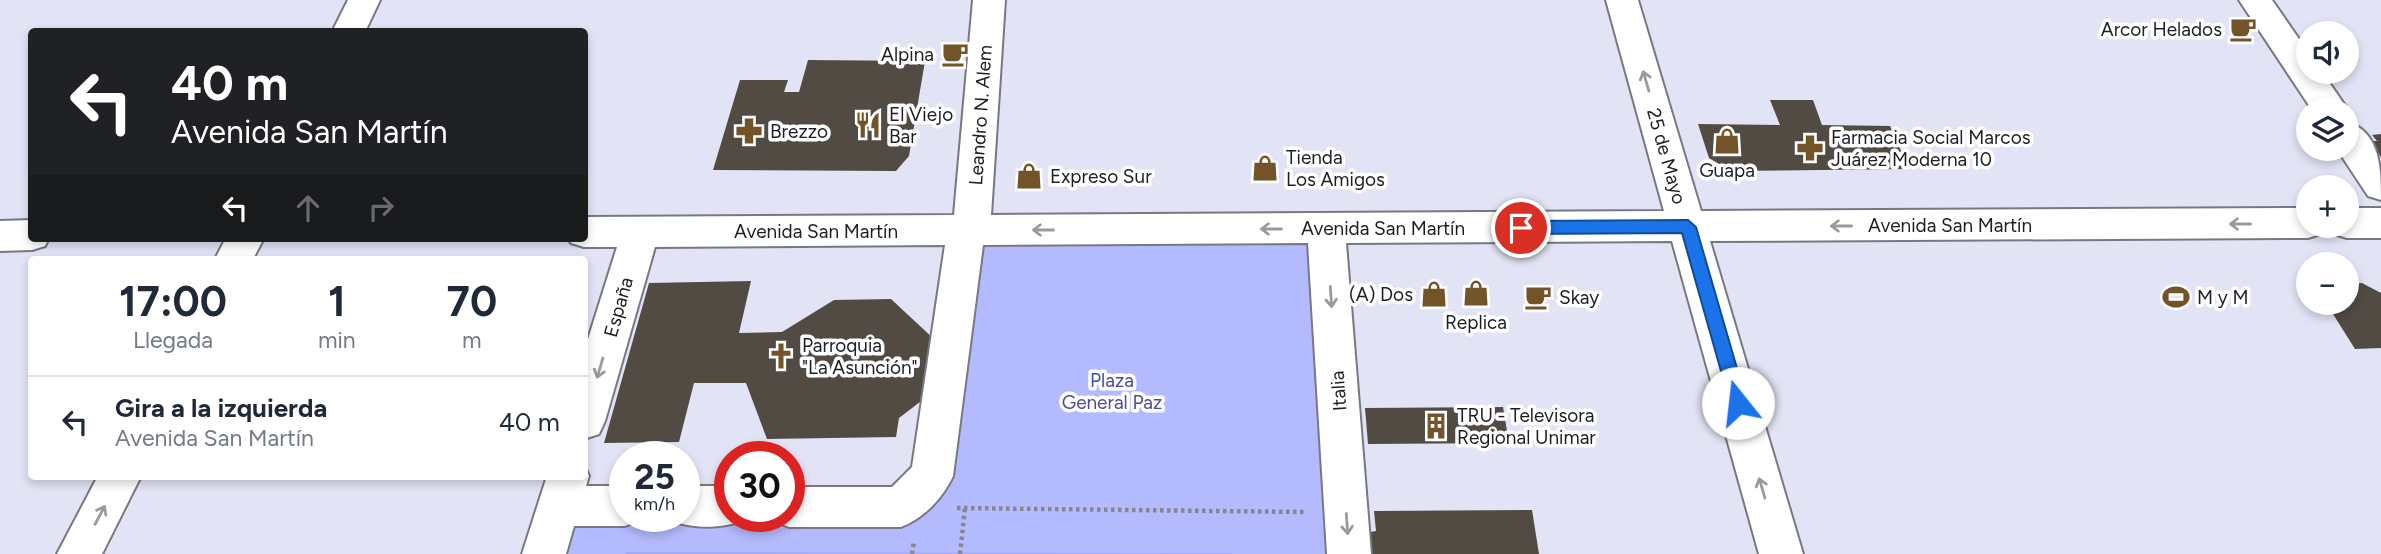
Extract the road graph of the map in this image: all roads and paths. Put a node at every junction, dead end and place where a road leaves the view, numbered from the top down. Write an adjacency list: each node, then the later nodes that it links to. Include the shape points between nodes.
1 (364, 0): 5 (street)
2 (989, 0): 14 (street, Leandro N. Alem)
3 (1622, 0): 12 (street, 25 de Mayo, one-way to 3)
4 (2255, 0): 6 (street)
5 (350, 28)
6 (2322, 98)
7 (2359, 153): 8 (street)
8 (2381, 186)
9 (2296, 223): 12 (street, Avenida San Martín, one-way to 12)
10 (2359, 223): 11 (street)
11 (2381, 223)
12 (1688, 227): 13 (street, Avenida San Martín); 31 (street, 25 de Mayo, one-way to 12)
13 (1326, 229): 14 (street, Avenida San Martín, one-way to 14); 26 (street, Italia, one-way to 26)
14 (971, 230): 16 (street, Avenida San Martín); 24 (street, Leandro N. Alem, via 965,240 932,476)
15 (588, 232): 16 (street, Avenida San Martín)
16 (640, 232): 19 (street, España, one-way to 19)
17 (28, 235): 18 (street)
18 (0, 236)
19 (588, 408)
20 (118, 480): 27 (street, one-way to 20)
21 (564, 491): 22 (street); 28 (street)
22 (609, 502)
23 (805, 507): 24 (street)
24 (901, 507): 25 (path)
25 (965, 508): 26 (path); 29 (path)
26 (1346, 513): 30 (street, Italia, one-way to 30)
27 (79, 554)
28 (544, 554)
29 (960, 554)
30 (1349, 554)
31 (1781, 554)

